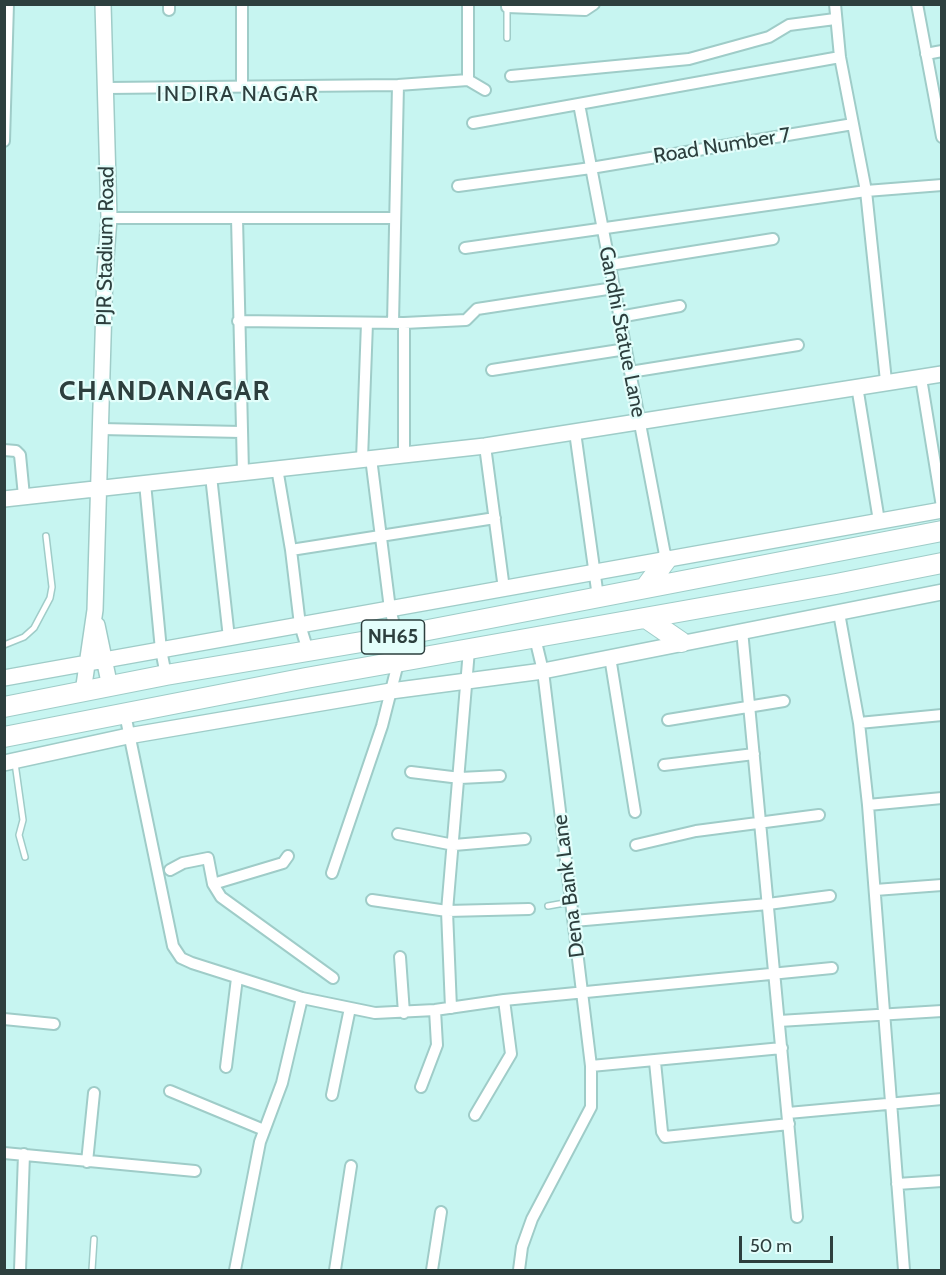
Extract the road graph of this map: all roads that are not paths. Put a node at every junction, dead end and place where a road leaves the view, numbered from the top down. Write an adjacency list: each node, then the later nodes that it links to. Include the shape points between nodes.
1 (8, 4): 10 (street)
2 (103, 4): 18 (street, PJR Stadium Road)
3 (242, 4): 17 (street)
4 (468, 4): 15 (street)
5 (594, 4): 7 (street, via 585,10)
6 (917, 4): 12 (street)
7 (507, 6): 9 (lane)
8 (837, 9): 13 (street); 14 (street, via 789,25 769,37 689,59)
9 (507, 38)
10 (6, 43): 21 (street)
11 (942, 51): 12 (street)
12 (926, 54): 22 (street)
13 (840, 57): 20 (street); 24 (street)
14 (511, 75)
15 (468, 80): 16 (street); 19 (street)
16 (398, 85): 17 (street); 33 (street)
17 (243, 87): 18 (street)
18 (107, 88): 31 (street, PJR Stadium Road)
19 (485, 90)
20 (579, 104): 23 (street); 27 (street, Gandhi Statue Lane)
21 (5, 115): 26 (street)
22 (940, 118): 25 (street)
23 (473, 123)
24 (853, 124): 27 (street, Road Number 7); 30 (street)
25 (942, 137)
26 (4, 141)
27 (591, 168): 29 (street, Road Number 7); 34 (street, Gandhi Statue Lane)
28 (942, 185): 30 (street)
29 (458, 186)
30 (866, 191): 34 (street); 50 (street)
31 (109, 218): 32 (street); 53 (street, PJR Stadium Road)
32 (237, 218): 33 (street); 41 (street)
33 (396, 218): 43 (street)
34 (603, 230): 36 (street); 37 (street, Gandhi Statue Lane)
35 (773, 239): 37 (street)
36 (465, 248)
37 (610, 265): 38 (street, Gandhi Statue Lane)
38 (614, 288): 40 (street, Gandhi Statue Lane); 43 (street, via 477,309 466,320)
39 (680, 306): 40 (street)
40 (620, 317): 45 (street, Gandhi Statue Lane)
41 (238, 321): 42 (street); 54 (street)
42 (367, 323): 43 (street); 59 (street)
43 (399, 323): 58 (street)
44 (798, 345): 47 (street)
45 (626, 348): 46 (street); 47 (street, Gandhi Statue Lane)
46 (492, 370)
47 (630, 372): 52 (street, Gandhi Statue Lane)
48 (942, 374): 49 (street)
49 (921, 378): 50 (street); 67 (street)
50 (886, 381): 51 (street)
51 (857, 386): 52 (street); 69 (street)
52 (639, 421): 55 (street); 74 (street, Gandhi Statue Lane)
53 (101, 429): 54 (street); 64 (street, PJR Stadium Road)
54 (241, 432): 61 (street)
55 (575, 432): 56 (street); 76 (street)
56 (485, 446): 58 (street); 68 (street)
57 (4, 450): 65 (street, via 20,455)
58 (404, 454): 59 (street)
59 (367, 459): 60 (street); 71 (street)
60 (277, 468): 61 (street); 73 (street)
61 (243, 472): 62 (street)
62 (210, 476): 63 (street); 88 (street)
63 (145, 483): 64 (street); 92 (street)
64 (100, 488): 65 (street); 82 (street, PJR Stadium Road)
65 (24, 496): 66 (street)
66 (4, 499)
67 (942, 509): 69 (street)
68 (495, 518): 71 (street); 78 (street)
69 (879, 522): 74 (street)
70 (942, 531): 77 (highway, NH65)
71 (380, 535): 73 (street); 81 (street)
72 (46, 536): 91 (lane, via 50,598 33,628 24,637)
73 (291, 550): 85 (street)
74 (666, 560): 76 (street); 77 (highway)
75 (942, 563): 84 (highway, NH65)
76 (594, 573): 78 (street); 80 (street)
77 (645, 588): 80 (highway, NH65)
78 (504, 589): 81 (street)
79 (942, 592): 83 (street)
80 (598, 597): 87 (highway, NH65)
81 (390, 609): 85 (street); 87 (street)
82 (95, 610): 97 (street); 98 (street)
83 (839, 613): 86 (street); 114 (street)
84 (646, 618): 89 (highway, NH65); 90 (highway)
85 (300, 625): 88 (street); 94 (street)
86 (742, 630): 90 (street); 110 (street)
87 (397, 636): 94 (highway, NH65)
88 (229, 638): 92 (street)
89 (536, 638): 93 (highway, NH65); 100 (street, Dena Bank Lane)
90 (681, 642): 95 (street)
91 (4, 645)
92 (161, 650): 97 (street); 101 (street)
93 (469, 650): 99 (highway, NH65); 103 (street)
94 (308, 651): 96 (highway, NH65)
95 (610, 657): 100 (street); 125 (street)
96 (268, 660): 101 (highway, NH65); 104 (highway)
97 (103, 661): 98 (street); 105 (street)
98 (86, 663): 102 (street); 107 (street)
99 (398, 663): 104 (highway, NH65); 106 (street)
100 (543, 670): 103 (street); 142 (street, Dena Bank Lane)
101 (166, 675): 105 (highway, NH65)
102 (4, 678)
103 (467, 683): 106 (street); 122 (street)
104 (271, 685): 111 (highway, NH65)
105 (110, 687): 107 (highway, NH65)
106 (390, 691): 115 (street); 136 (street, via 382,726)
107 (83, 692): 109 (highway, NH65)
108 (784, 701): 110 (street)
109 (4, 707)
110 (750, 707): 113 (street); 117 (street)
111 (125, 714): 115 (street); 116 (highway, NH65)
112 (942, 715): 114 (street)
113 (668, 720)
114 (859, 723): 124 (street)
115 (128, 736): 118 (street); 135 (street)
116 (4, 737)
117 (754, 754): 119 (street); 127 (street)
118 (10, 762): 133 (lane, via 23,820 20,835)
119 (663, 765)
120 (411, 772): 122 (street)
121 (500, 776): 122 (street)
122 (460, 778): 130 (street)
123 (942, 798): 124 (street)
124 (868, 805): 139 (street)
125 (635, 812)
126 (819, 814): 127 (street)
127 (760, 822): 131 (street); 143 (street)
128 (398, 834): 130 (street)
129 (525, 839): 130 (street)
130 (454, 845): 146 (street)
131 (636, 845)
132 (288, 856): 137 (street, via 284,864)
133 (25, 857)
134 (170, 870): 135 (lane); 137 (street, via 208,858)
135 (157, 872): 151 (street, via 175,950 192,963)
136 (332, 873)
137 (213, 884): 152 (street, via 221,897)
138 (942, 885): 139 (street)
139 (874, 890): 161 (street)
140 (830, 896): 143 (street)
141 (372, 900): 146 (street)
142 (571, 902): 144 (lane); 147 (street, Dena Bank Lane)
143 (768, 904): 147 (street); 150 (street)
144 (548, 906)
145 (529, 909): 146 (street)
146 (447, 911): 157 (street)
147 (573, 921): 153 (street, Dena Bank Lane)
148 (400, 957): 160 (street)
149 (832, 968): 150 (street)
150 (774, 974): 153 (street); 163 (street)
151 (237, 978): 154 (street); 167 (street)
152 (333, 978)
153 (582, 994): 155 (street); 168 (street, Dena Bank Lane)
154 (302, 998): 156 (street); 177 (street, via 282,1083)
155 (504, 1000): 157 (street); 175 (street, via 511,1054)
156 (350, 1008): 160 (street); 172 (street)
157 (451, 1008): 158 (street)
158 (435, 1010): 160 (street); 169 (street, via 437,1045)
159 (942, 1011): 161 (street)
160 (404, 1013)
161 (885, 1015): 163 (street); 174 (street)
162 (4, 1019): 164 (street)
163 (779, 1021): 165 (street)
164 (54, 1024)
165 (782, 1048): 166 (street); 176 (street)
166 (655, 1062): 168 (street); 176 (street, via 665,1137)
167 (226, 1066)
168 (591, 1066): 194 (street, Dena Bank Lane, via 591,1107 532,1219)
169 (422, 1087)
170 (170, 1091): 177 (street)
171 (94, 1093): 180 (street)
172 (332, 1095)
173 (942, 1099): 174 (street)
174 (891, 1103): 176 (street); 184 (street)
175 (475, 1115)
176 (788, 1119): 186 (street)
177 (264, 1130): 191 (street)
178 (4, 1153): 179 (street)
179 (24, 1154): 180 (street); 189 (street)
180 (87, 1162): 182 (street)
181 (351, 1166): 192 (street)
182 (195, 1172)
183 (942, 1181): 184 (street)
184 (897, 1184): 188 (street)
185 (441, 1212): 193 (street)
186 (797, 1217)
187 (94, 1239): 190 (lane)
188 (904, 1269)
189 (20, 1270)
190 (92, 1270)
191 (235, 1270)
192 (335, 1270)
193 (432, 1270)
194 (519, 1270)

